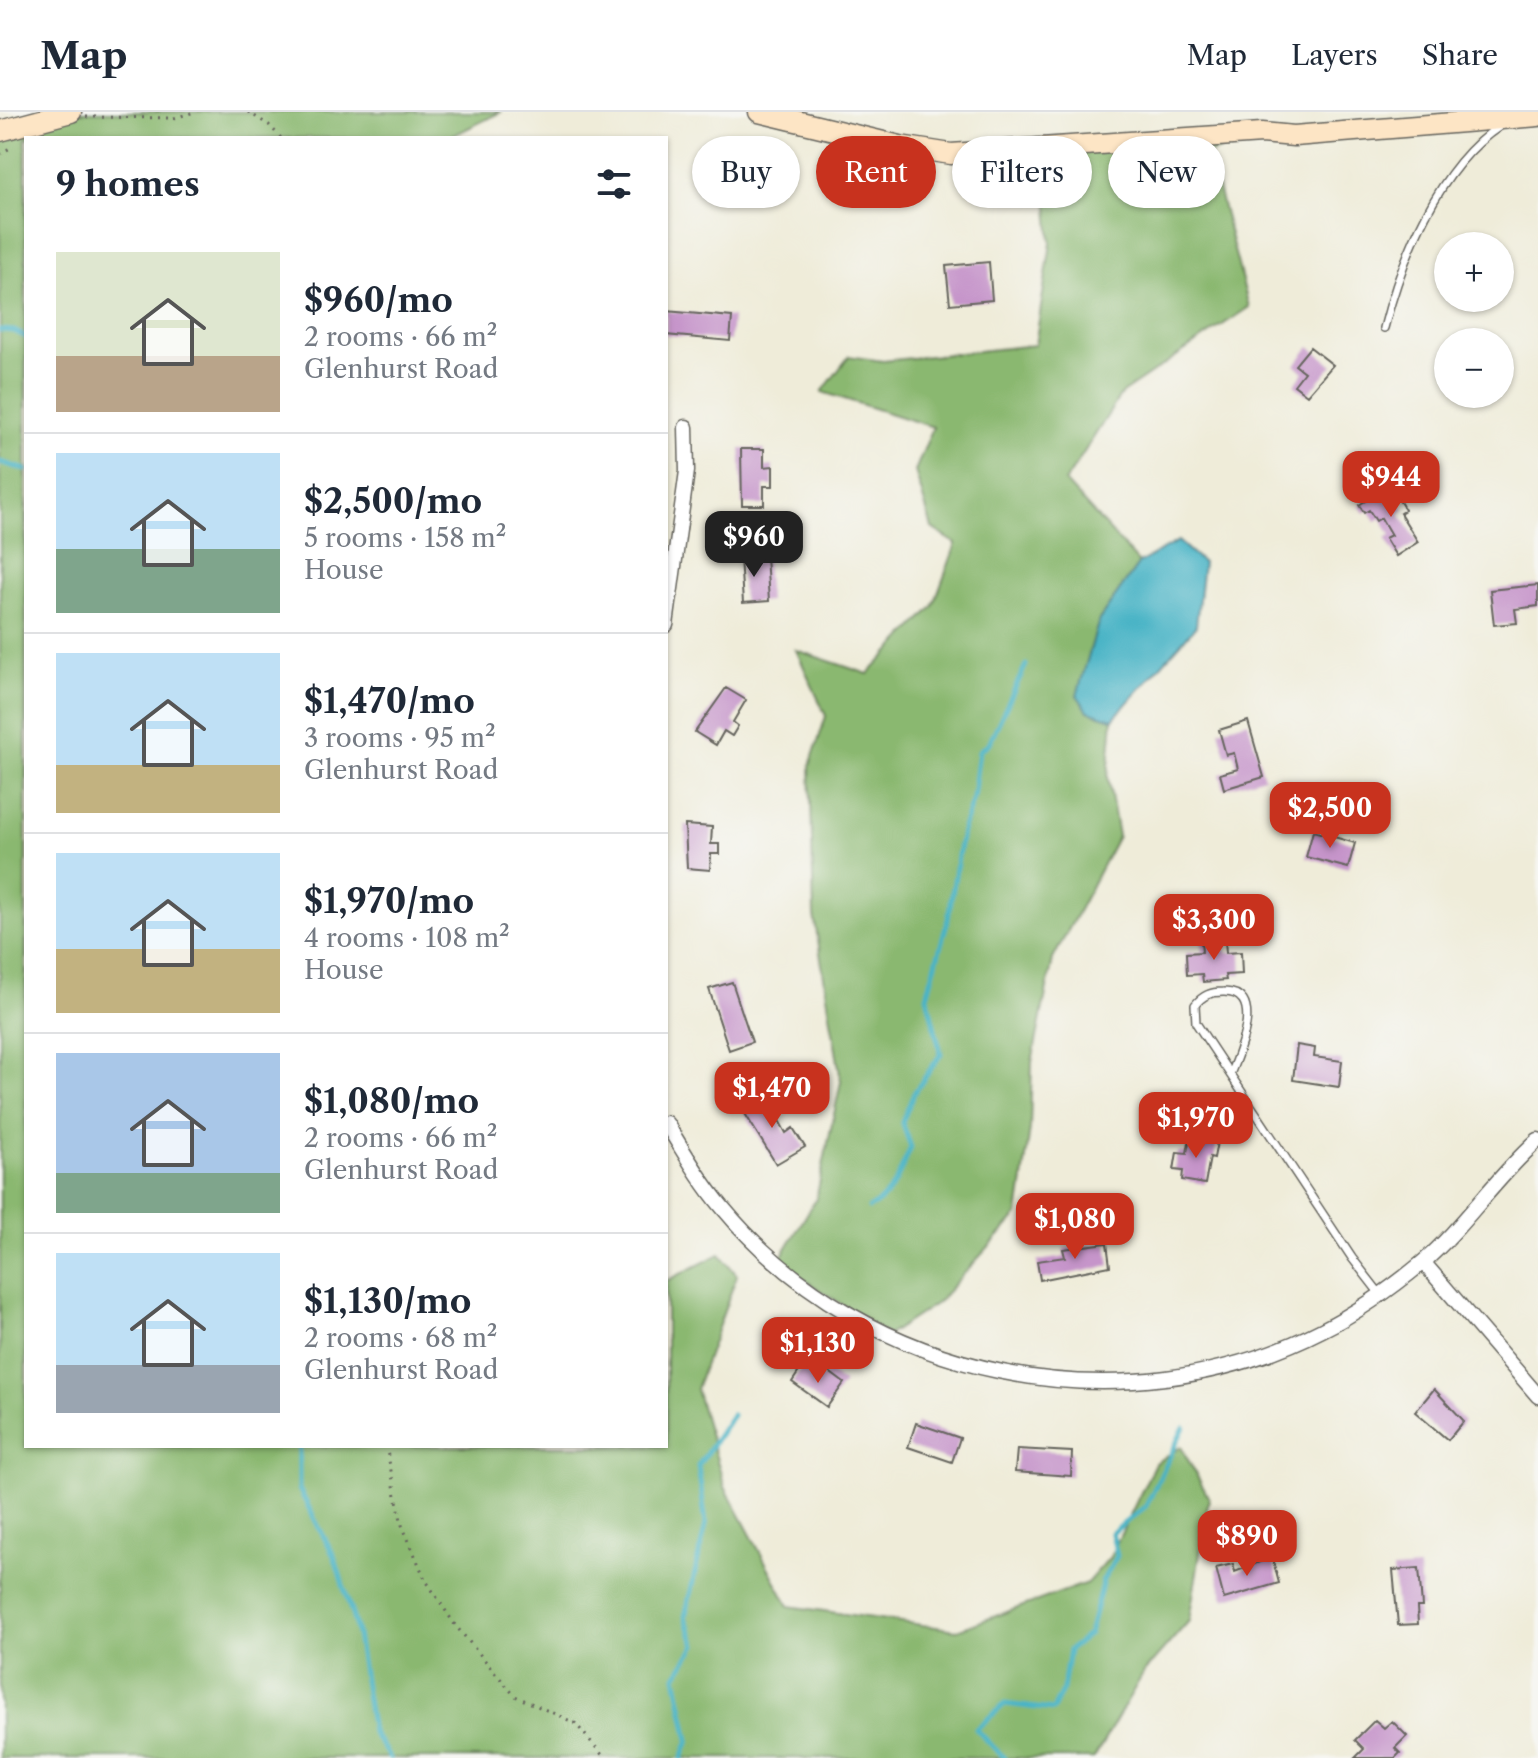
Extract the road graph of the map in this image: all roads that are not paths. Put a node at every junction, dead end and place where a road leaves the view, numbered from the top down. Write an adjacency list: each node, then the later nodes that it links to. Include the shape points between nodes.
1 (759, 112): 3 (street, via 951,154 1262,133 1294,136)
2 (78, 115): 5 (street)
3 (1515, 116): 4 (street); 6 (lane, via 1479,140 1446,181 1396,281)
4 (1538, 116)
5 (0, 131)
6 (1384, 328)
7 (686, 427): 8 (street, via 687,471)
8 (668, 610)
9 (1231, 1072): 9 (lane, via 1196,1023 1195,1005 1208,994 1230,992 1247,1008); 13 (lane)
10 (668, 1126): 13 (street, via 726,1212 764,1251 830,1303 888,1335 997,1373 1114,1383 1176,1378 1252,1358 1321,1330)
11 (1538, 1140): 12 (street)
12 (1423, 1262): 13 (street); 14 (street)
13 (1380, 1294)
14 (1538, 1396)

